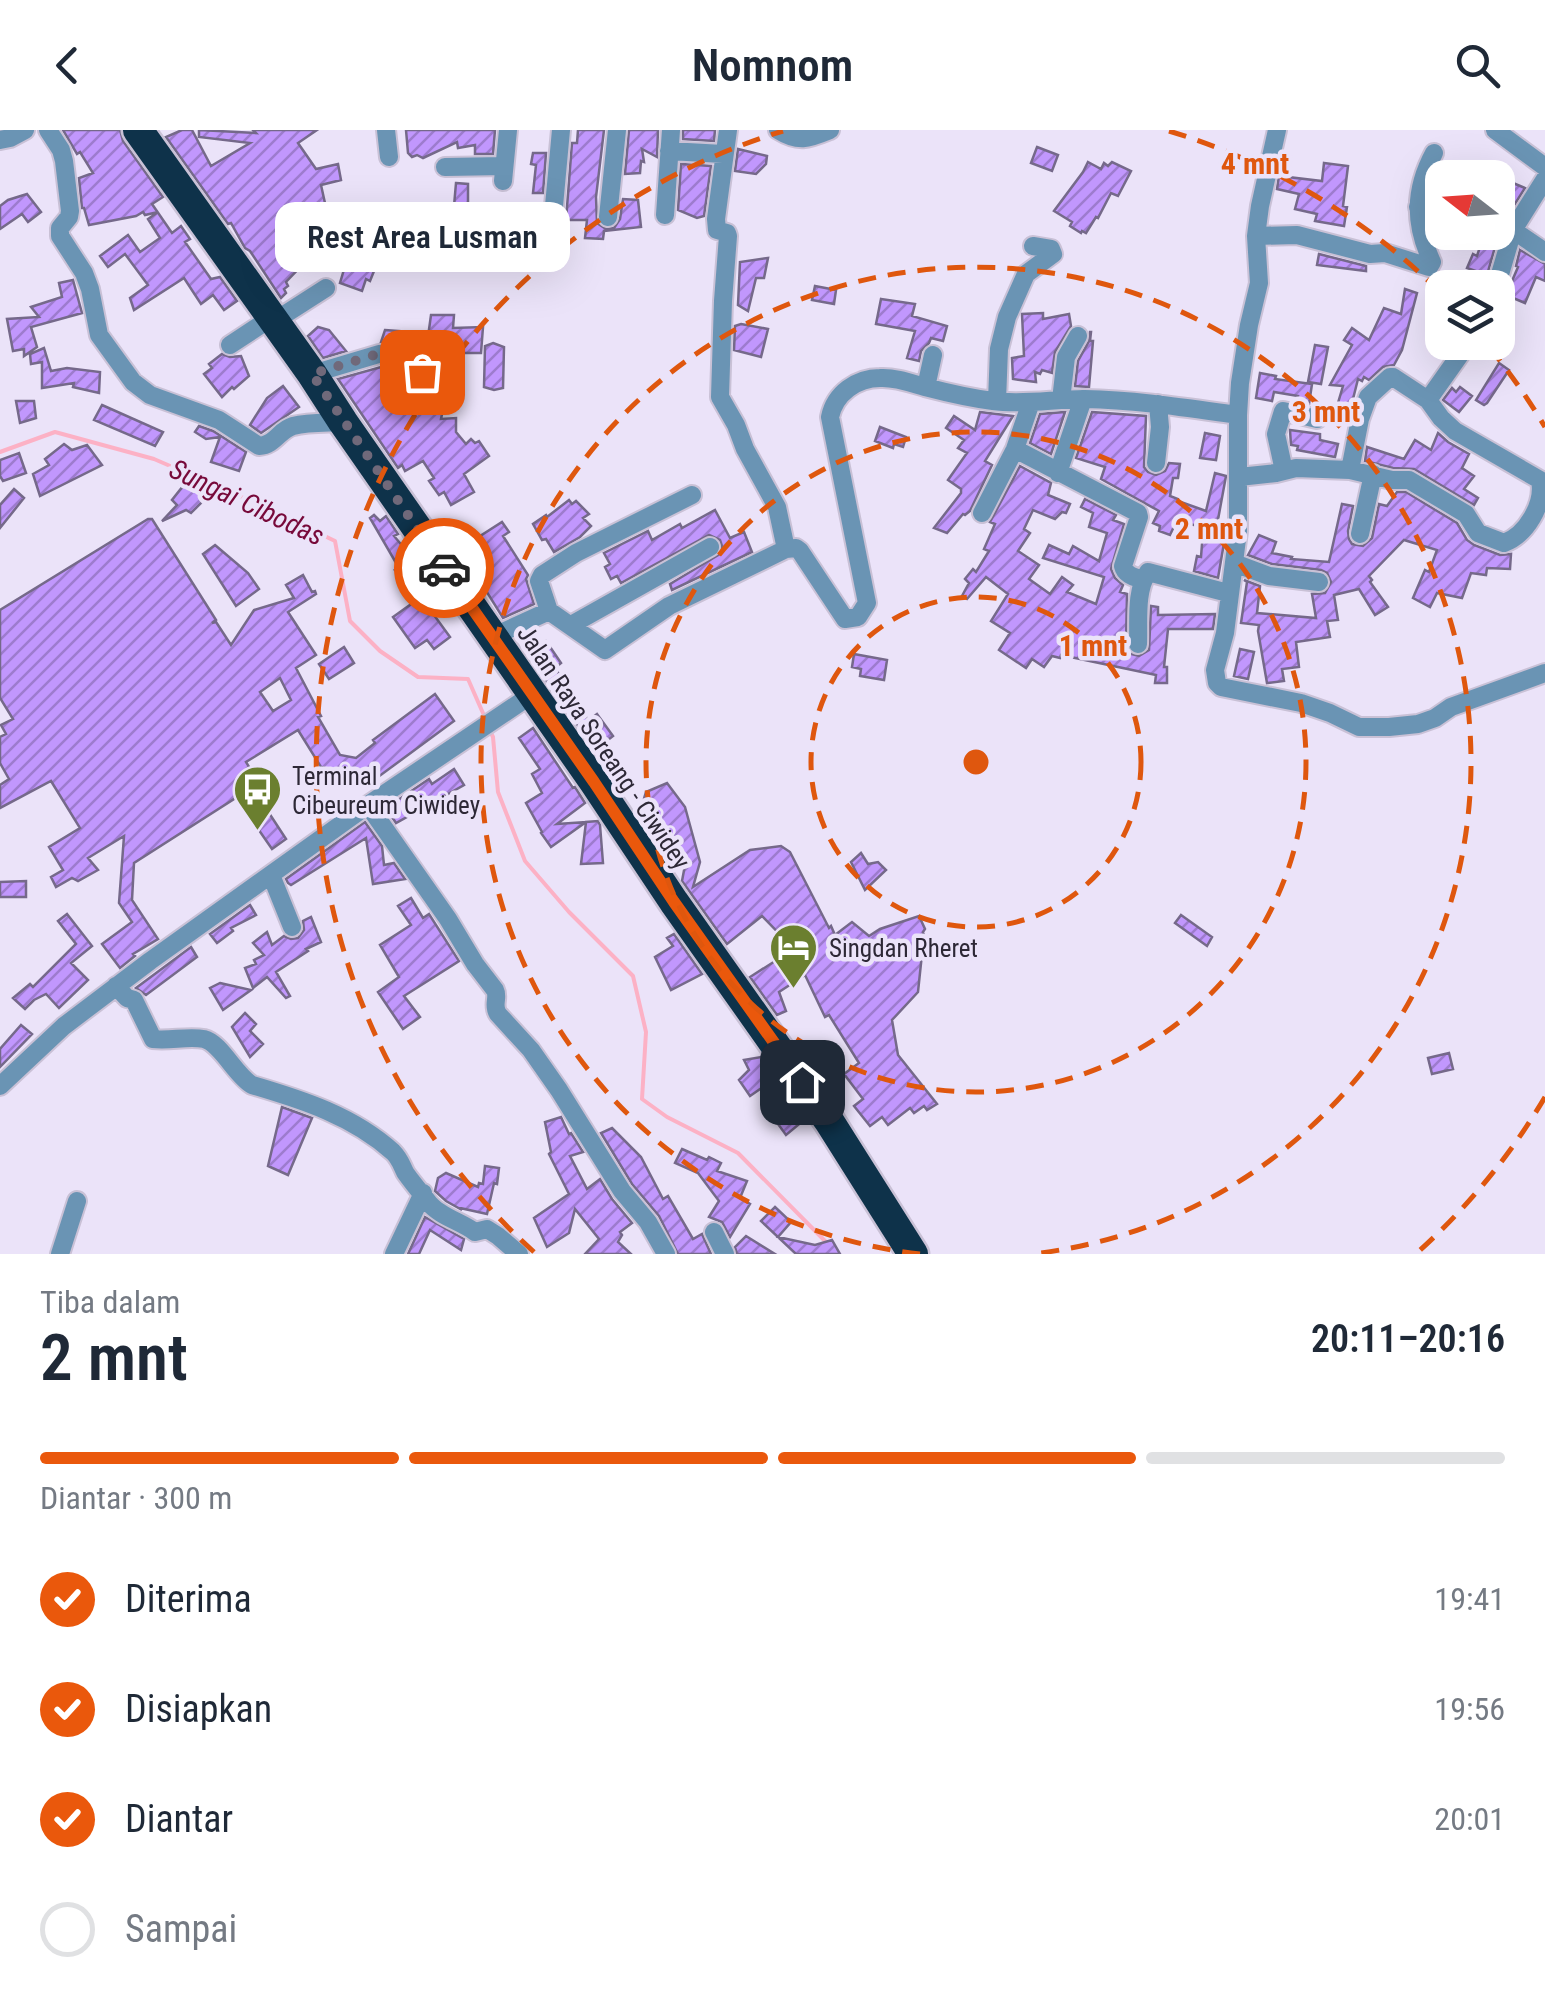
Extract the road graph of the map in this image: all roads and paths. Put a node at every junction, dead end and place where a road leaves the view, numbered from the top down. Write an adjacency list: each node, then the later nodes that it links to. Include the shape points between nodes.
1 (25, 130): 14 (street)
2 (48, 130): 49 (street, via 64,162 70,211 60,236 90,288 99,335 133,382 260,446 294,426)
3 (138, 130): 33 (highway, Jalan Raya Soreang - Ciwidey)
4 (386, 130): 18 (street)
5 (508, 130): 20 (street, via 503,174)
6 (561, 130): 22 (street)
7 (618, 130): 26 (street)
8 (671, 130): 15 (street)
9 (728, 130): 17 (street)
10 (778, 130): 11 (street, via 807,139)
11 (830, 130)
12 (1277, 130): 28 (street)
13 (1494, 130): 19 (street)
14 (0, 140)
15 (669, 151): 17 (street); 25 (street)
16 (1434, 153): 23 (street)
17 (723, 154): 61 (street, via 716,225 728,236 720,397 777,507)
18 (389, 157)
19 (1545, 166)
20 (444, 167)
21 (1545, 179): 27 (street)
22 (554, 206)
23 (1418, 206): 24 (street); 28 (street, via 1429,266 1296,235)
24 (1425, 207)
25 (665, 215)
26 (608, 217)
27 (1515, 221)
28 (1256, 236): 47 (street, via 1259,284)
29 (1515, 236): 31 (street)
30 (1033, 246): 44 (street, via 1053,254 1026,274 1004,325)
31 (1545, 252)
32 (326, 288): 33 (street)
33 (272, 320): 35 (street); 39 (highway, Jalan Raya Soreang - Ciwidey)
34 (1078, 336): 42 (street, via 1066,356)
35 (230, 345)
36 (933, 355): 40 (street)
37 (1456, 360): 43 (street)
38 (422, 372): 39 (street, via 389,353)
39 (312, 374): 49 (highway, Jalan Raya Soreang - Ciwidey)
40 (926, 387): 44 (street); 61 (street, via 861,381 832,409 866,608 845,619 800,551)
41 (1083, 399): 42 (street); 46 (street); 54 (street)
42 (1061, 400): 45 (street)
43 (1428, 400): 52 (street, via 1393,377 1374,391); 55 (street, via 1455,431 1540,480 1543,493 1522,534 1500,542 1409,480)
44 (998, 402): 45 (street)
45 (1031, 402): 50 (street)
46 (1158, 404): 47 (street); 51 (street)
47 (1238, 415): 56 (street)
48 (1317, 419): 53 (street, via 1283,411 1276,434)
49 (343, 422): 68 (highway, Jalan Raya Soreang - Ciwidey)
50 (1015, 449): 54 (street); 58 (street)
51 (1156, 463)
52 (1350, 470): 53 (street); 55 (street)
53 (1284, 471): 56 (street)
54 (1058, 473): 63 (street, via 1138,513 1123,566)
55 (1372, 474): 59 (street)
56 (1239, 477): 62 (street)
57 (692, 495): 66 (street, via 542,574)
58 (982, 512)
59 (1360, 534)
60 (710, 547): 67 (street)
61 (786, 549): 67 (street, via 669,606 610,649)
62 (1234, 562): 64 (street, via 1269,576); 65 (street)
63 (1142, 580): 65 (street, via 1148,572); 69 (street)
64 (1319, 582)
65 (1228, 593): 70 (street, via 1217,683 1359,727 1418,724)
66 (549, 611): 67 (street); 68 (street)
67 (570, 625)
68 (492, 637): 71 (highway, Jalan Raya Soreang - Ciwidey)
69 (1138, 644)
70 (1545, 672)
71 (532, 695): 72 (street); 85 (highway, Jalan Raya Soreang - Ciwidey)
72 (368, 805): 73 (street); 83 (street, via 497,993 495,1010 531,1050)
73 (271, 875): 74 (street); 75 (street)
74 (292, 927)
75 (116, 986): 76 (street); 77 (street, via 134,1000 153,1039 206,1039 243,1080 327,1110 392,1151)
76 (0, 1086)
77 (423, 1193): 81 (street); 82 (street, via 430,1205 475,1232 487,1229)
78 (77, 1201): 80 (street)
79 (714, 1232): 84 (street)
80 (60, 1254)
81 (394, 1254)
82 (518, 1254)
83 (666, 1254)
84 (725, 1254)
85 (914, 1254)

